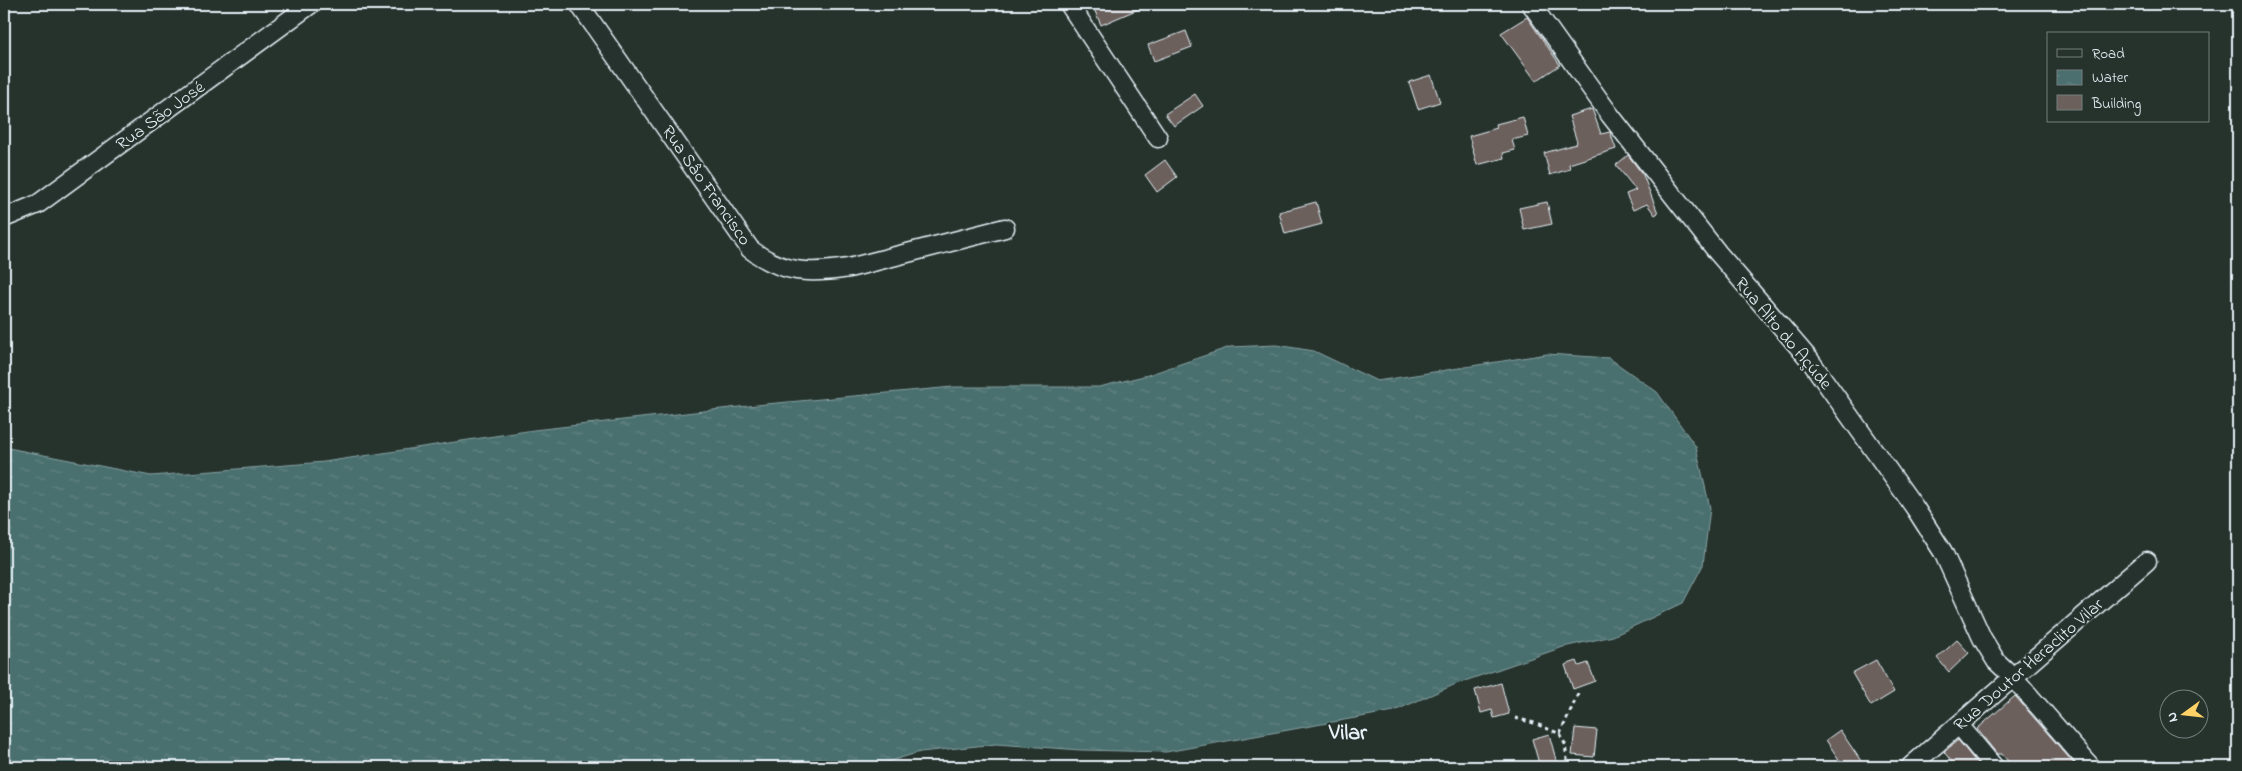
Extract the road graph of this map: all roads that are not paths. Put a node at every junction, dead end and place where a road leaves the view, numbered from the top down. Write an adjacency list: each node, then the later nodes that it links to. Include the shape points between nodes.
1 (310, 4): 6 (street, Rua São José, via 38,204)
2 (578, 4): 7 (street, Rua Sâo Francisco, via 750,249 764,260 804,272 849,268)
3 (1069, 4): 5 (street)
4 (1530, 4): 9 (street, Rua Alto do Açúde, via 1616,123 1718,253 1810,359 1915,508 1943,552 1982,638 1996,661)
5 (1158, 138)
6 (4, 218)
7 (1005, 228)
8 (2146, 562): 9 (street, Rua Doutor Heraclito Vilar)
9 (2013, 677): 10 (street, Rua Doutor Heraclito Vilar); 13 (street, Rua Alto do Açúde)
10 (1959, 725): 11 (street, Rua Doutor Heraclito Vilar); 12 (street)
11 (1910, 767)
12 (1994, 767)
13 (2091, 767)

